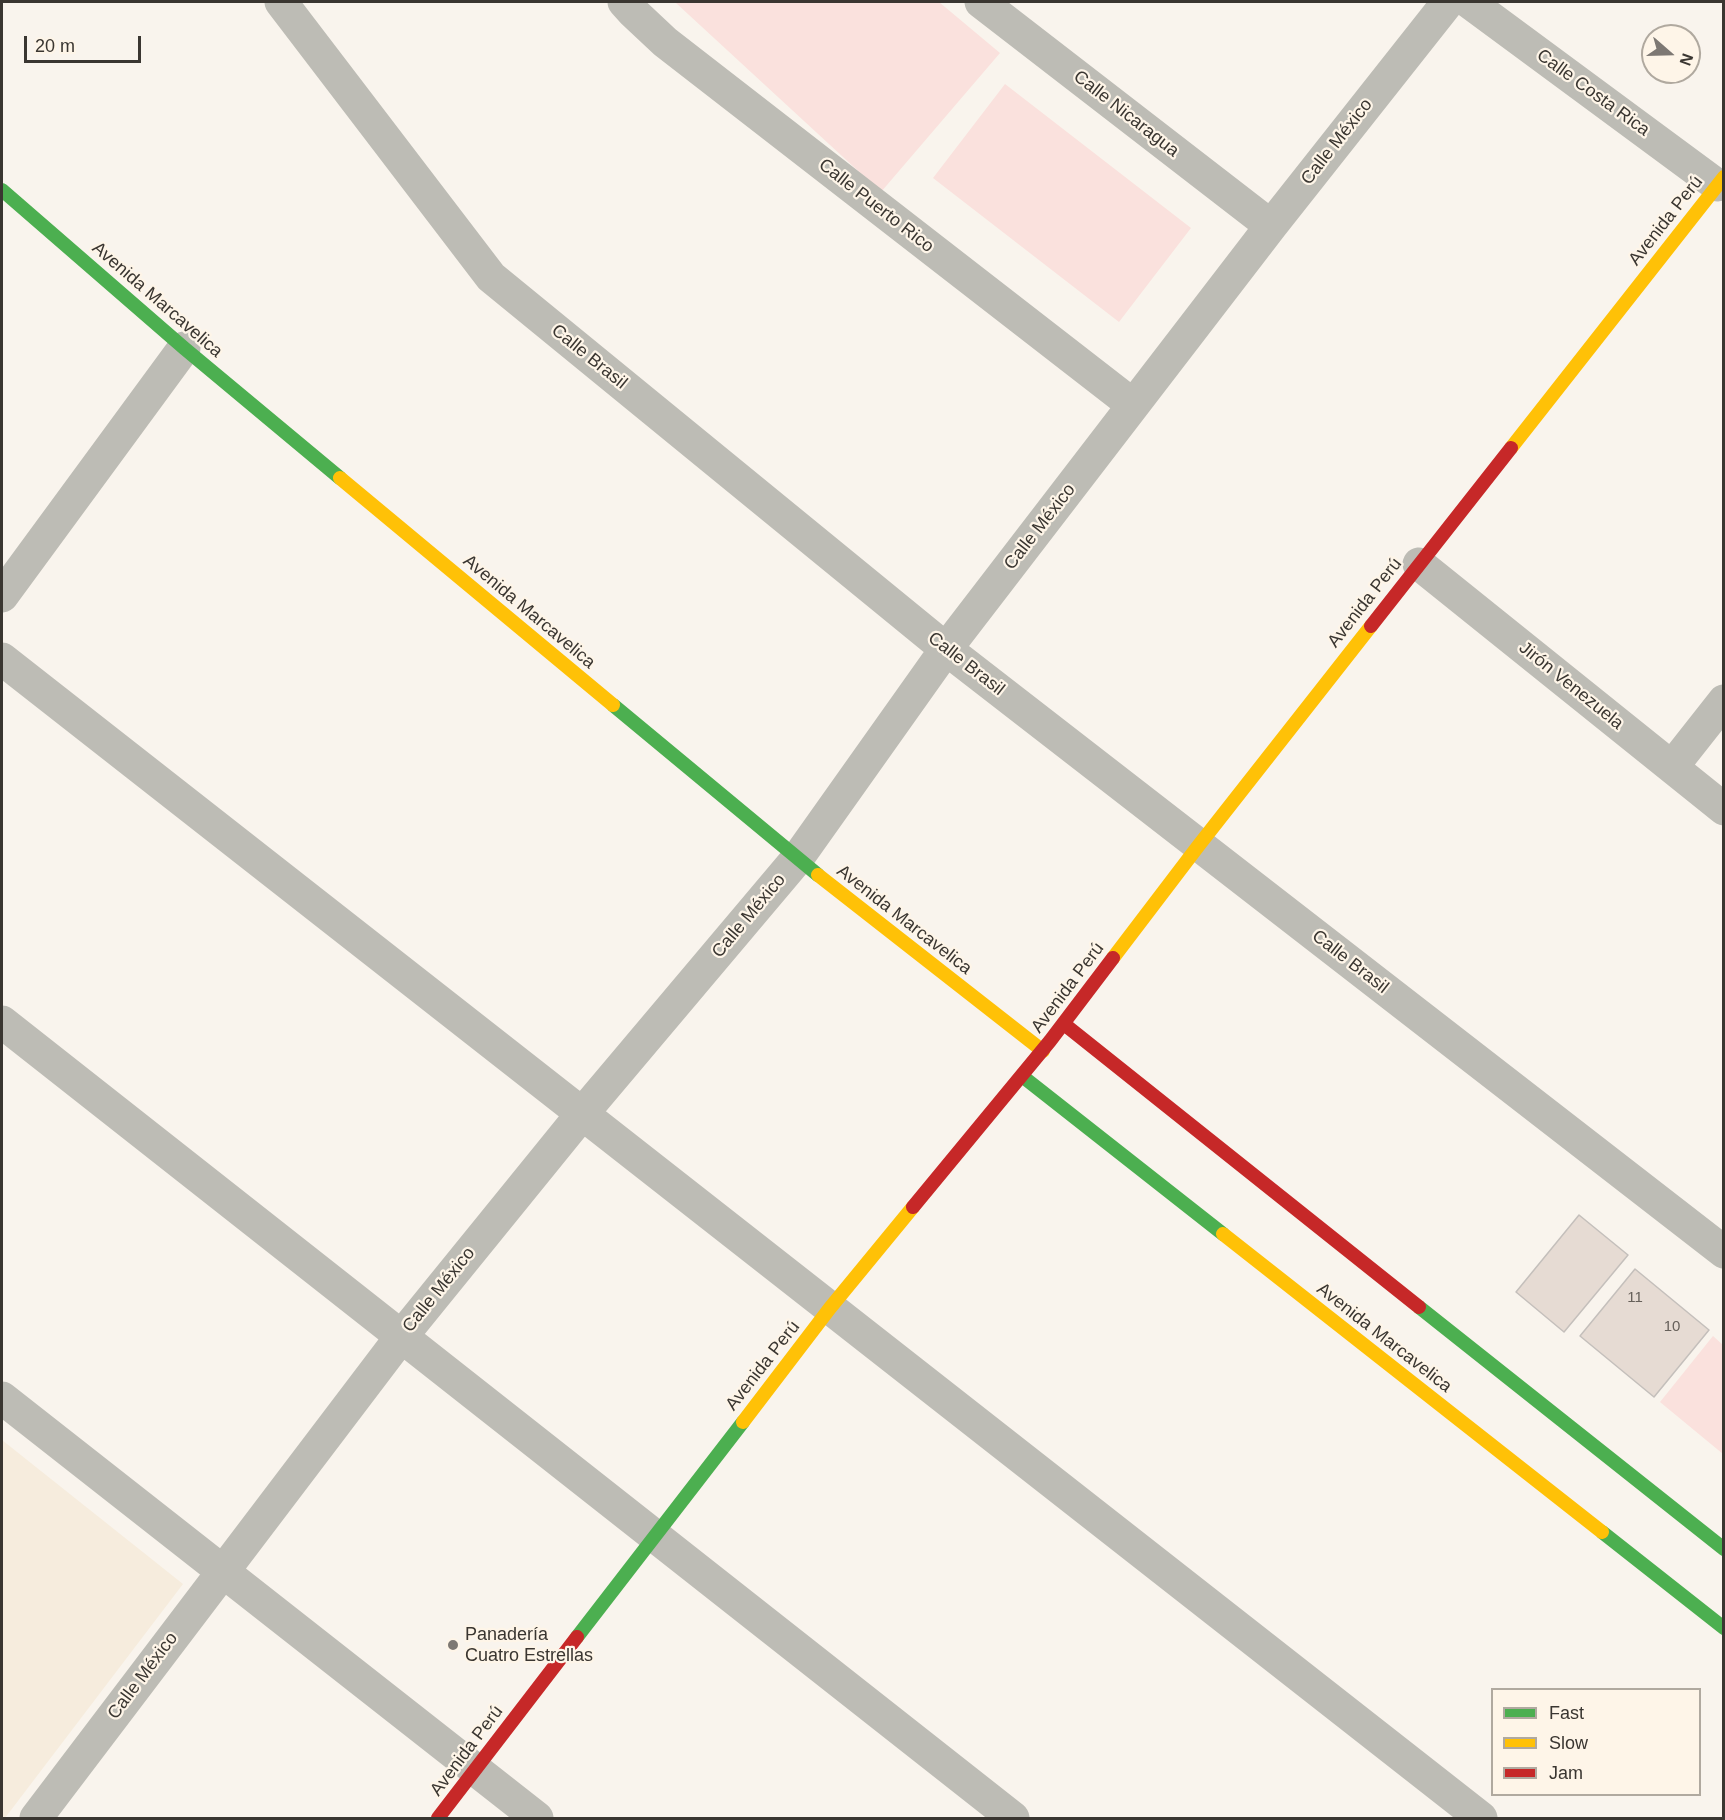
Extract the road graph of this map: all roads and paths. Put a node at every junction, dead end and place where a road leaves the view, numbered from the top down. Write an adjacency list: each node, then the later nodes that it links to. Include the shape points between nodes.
1 (281, 2): 13 (street, Calle Brasil, via 491,277)
2 (981, 2): 8 (street, Calle Nicaragua)
3 (1448, 2): 8 (street, Calle México)
4 (1469, 2): 6 (street, Calle Costa Rica)
5 (635, 5): 10 (street, Calle Puerto Rico, via 665,42)
6 (1720, 181): 11 (street, Avenida Perú)
7 (2, 190): 9 (street, Avenida Marcavelica)
8 (1271, 226): 10 (street, Calle México)
9 (184, 348): 12 (street); 19 (street, Avenida Marcavelica)
10 (1133, 405): 13 (street, Calle México)
11 (1419, 564): 16 (street, Jirón Venezuela); 18 (street, Avenida Perú)
12 (2, 596)
13 (946, 650): 18 (street, Calle Brasil); 19 (street, Calle México)
14 (2, 659): 24 (street)
15 (1724, 701): 16 (street)
16 (1672, 768): 17 (street, Jirón Venezuela)
17 (1724, 809)
18 (1198, 845): 21 (street, Avenida Perú); 25 (street, Calle Brasil)
19 (797, 859): 22 (street, Avenida Marcavelica); 24 (street, Calle México)
20 (2, 1023): 27 (street)
21 (1064, 1024): 22 (street, Avenida Perú); 30 (street)
22 (1043, 1051): 23 (street, Avenida Perú)
23 (1022, 1076): 26 (street, Avenida Perú); 32 (street, Avenida Marcavelica)
24 (582, 1114): 26 (street); 27 (street, Calle México)
25 (1724, 1252)
26 (830, 1308): 29 (street, Avenida Perú); 38 (street)
27 (401, 1337): 29 (street); 31 (street, Calle México)
28 (2, 1398): 31 (street)
29 (654, 1536): 33 (street, Avenida Perú); 37 (street)
30 (1724, 1550)
31 (222, 1571): 33 (street); 34 (street, Calle México)
32 (1724, 1628)
33 (475, 1770): 35 (street, Avenida Perú); 36 (street)
34 (36, 1818)
35 (438, 1818)
36 (537, 1818)
37 (1013, 1818)
38 (1481, 1818)

